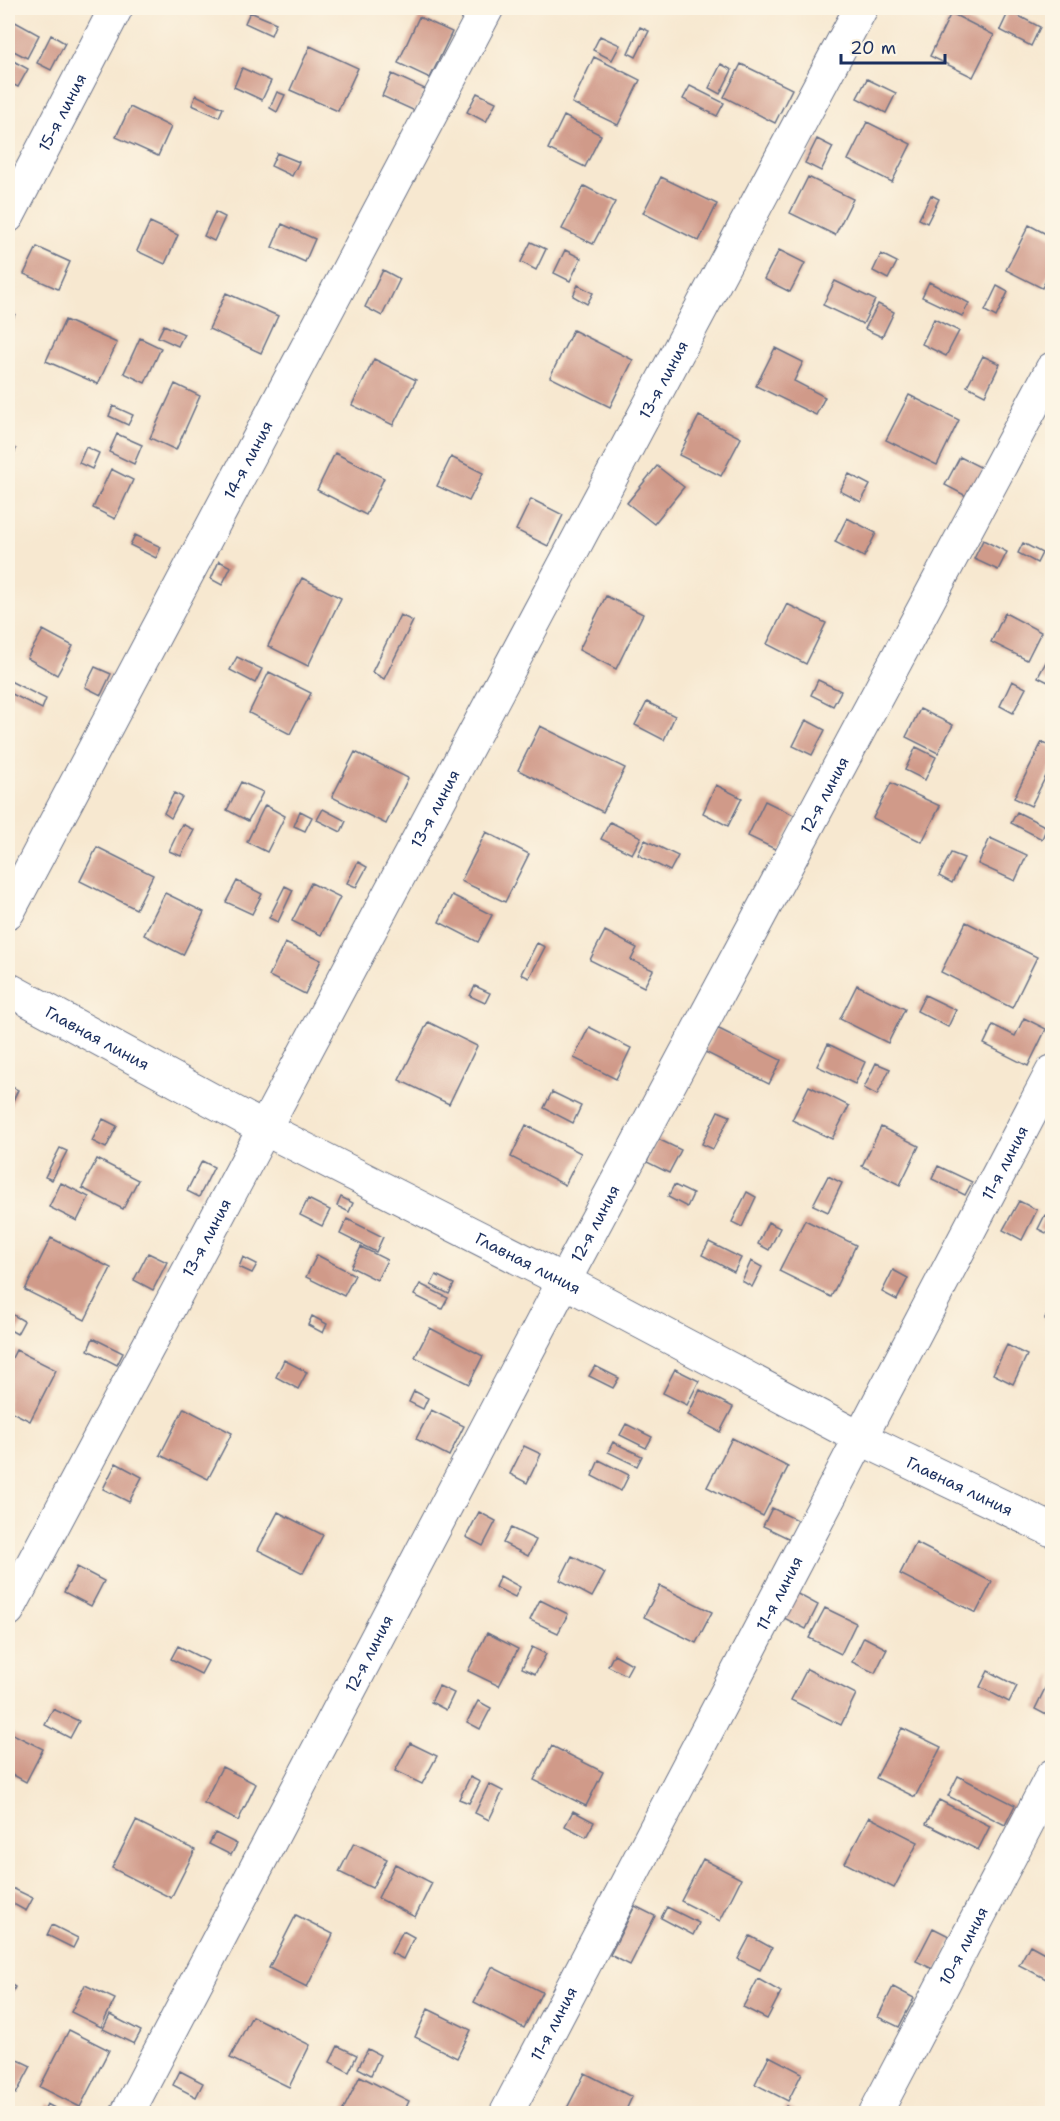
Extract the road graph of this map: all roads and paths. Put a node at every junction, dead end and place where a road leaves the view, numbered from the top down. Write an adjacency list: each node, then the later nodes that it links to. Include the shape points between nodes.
1 (116, 8): 4 (street, 15-я линия)
2 (487, 8): 6 (street, 14-я линия)
3 (861, 8): 9 (street, 13-я линия)
4 (8, 216)
5 (1053, 369): 10 (street, 12-я линия)
6 (8, 912)
7 (8, 989): 9 (street, Главная линия)
8 (1053, 1072): 11 (street, 11-я линия)
9 (265, 1130): 10 (street, Главная линия); 13 (street, 13-я линия)
10 (564, 1281): 11 (street, Главная линия); 15 (street, 12-я линия)
11 (860, 1438): 12 (street, Главная линия); 16 (street, 11-я линия)
12 (1053, 1530)
13 (8, 1610)
14 (1053, 1776): 17 (street, 10-я линия)
15 (127, 2114)
16 (506, 2114)
17 (875, 2114)

